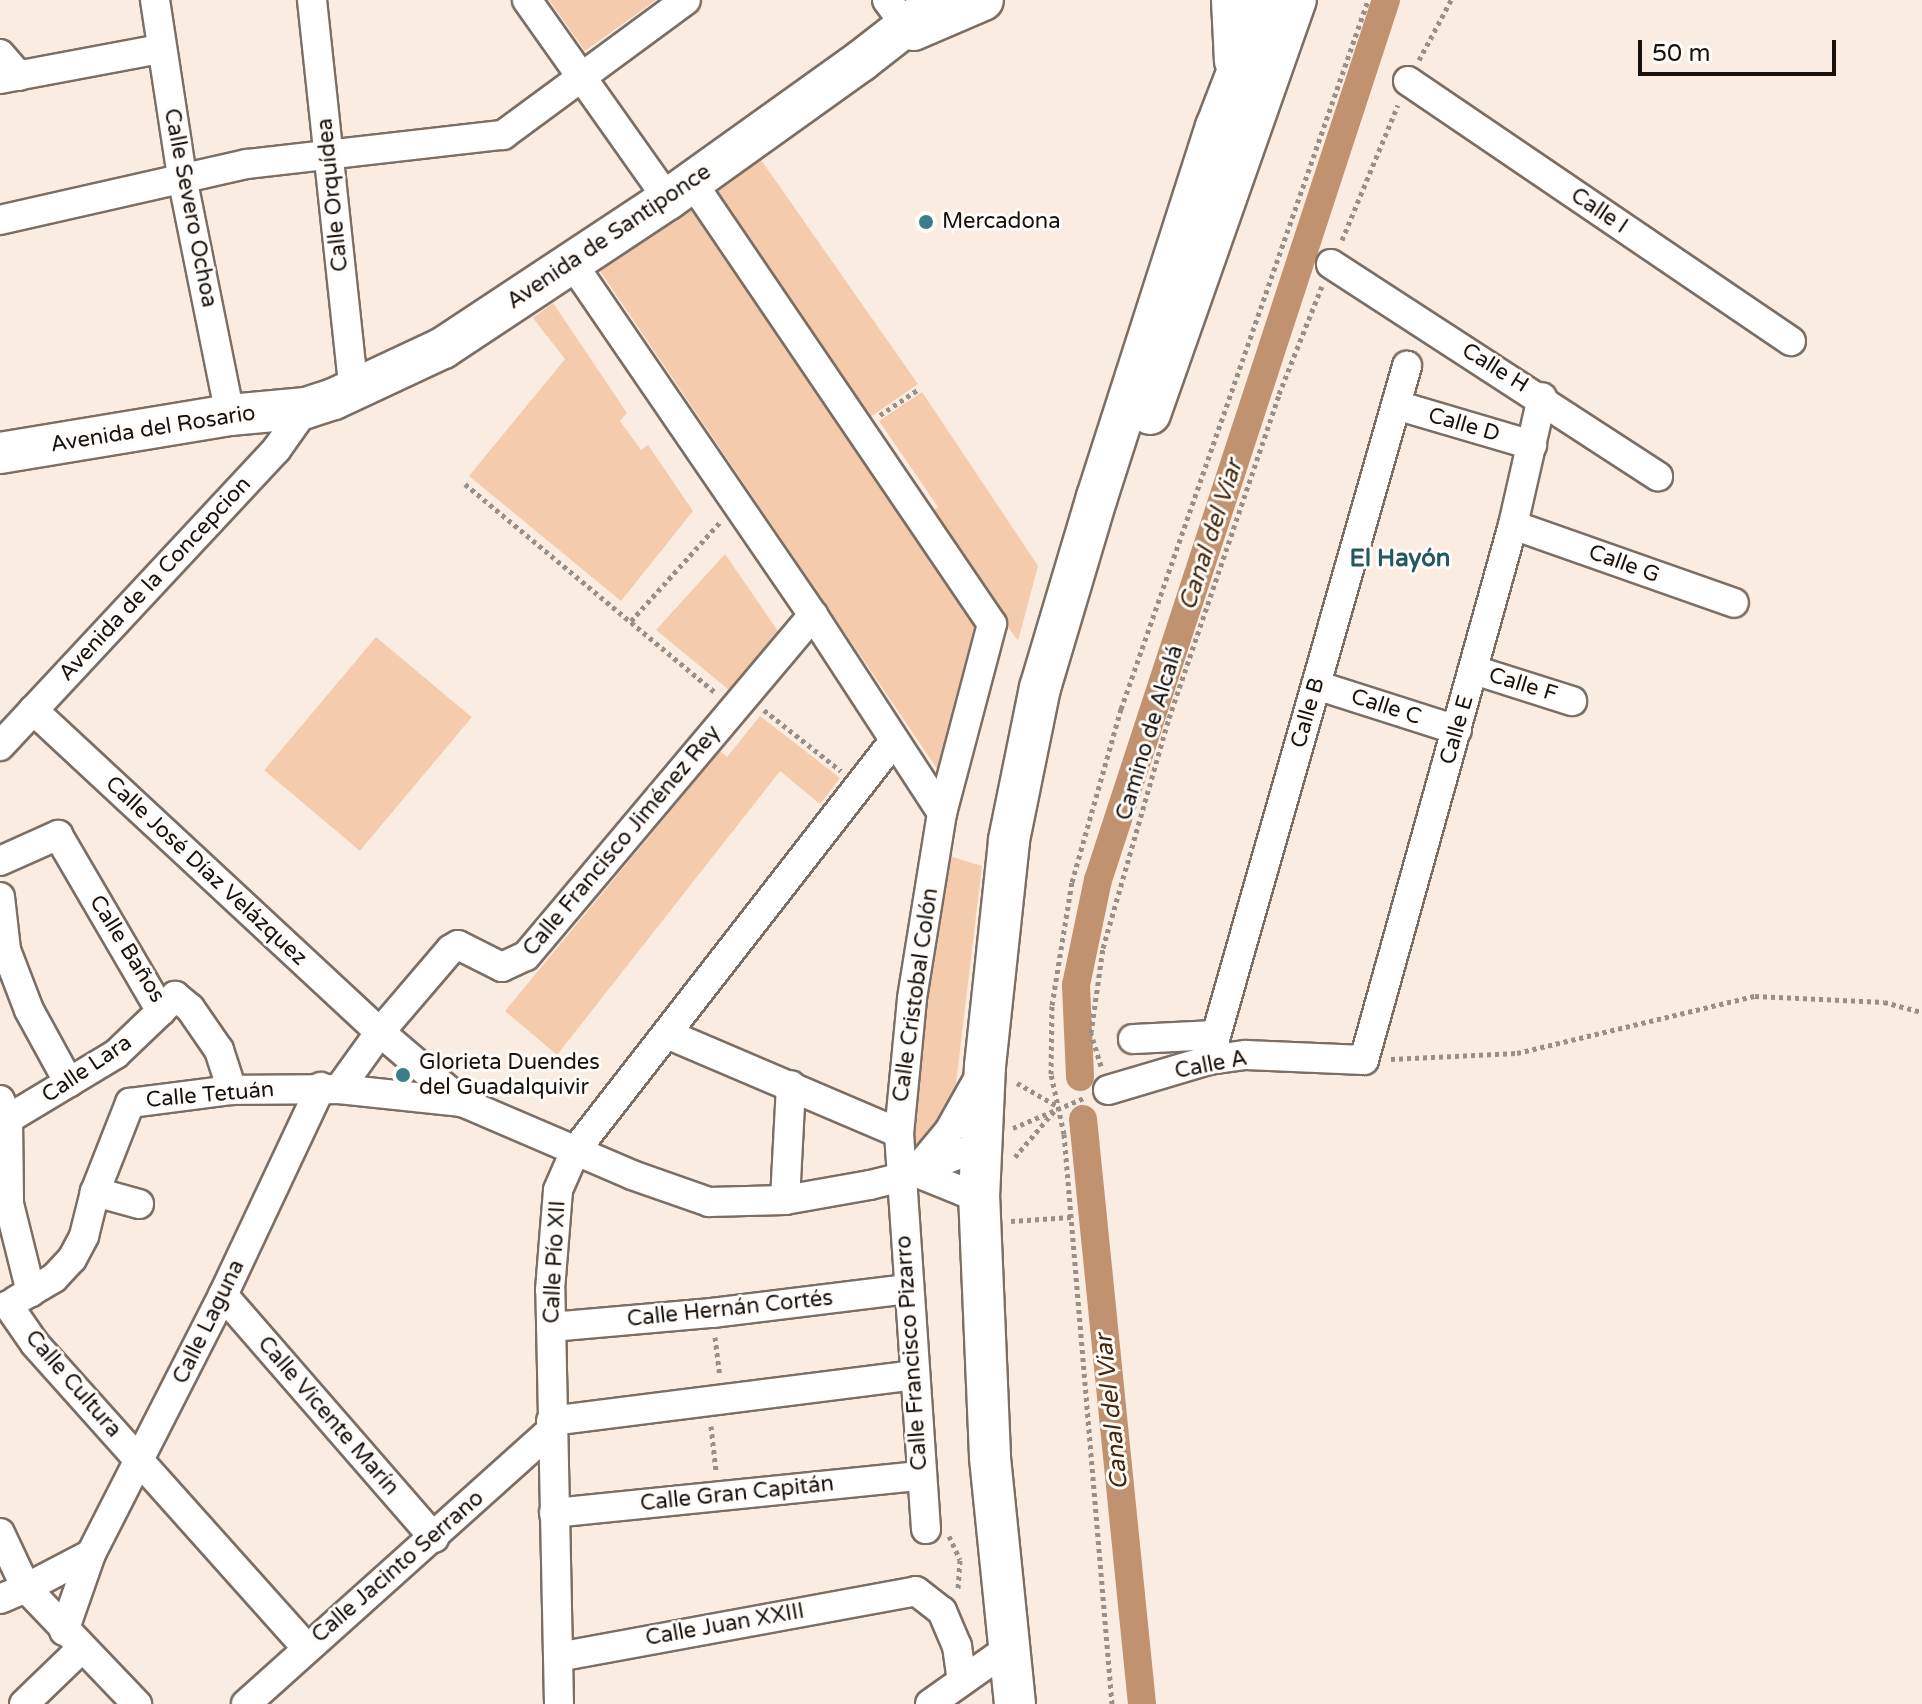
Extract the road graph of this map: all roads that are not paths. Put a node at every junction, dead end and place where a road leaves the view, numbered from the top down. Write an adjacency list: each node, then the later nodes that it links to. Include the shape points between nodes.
1 (155, 0): 12 (street, Calle Severo Ochoa)
2 (312, 0): 19 (street, Calle Orquídea)
3 (527, 0): 16 (street)
4 (686, 0): 16 (street)
5 (939, 0): 11 (main road, Avenida de Santiponce)
6 (983, 0): 11 (main road, Avenida de Santiponce, via 931,25)
7 (1232, 0): 15 (main road)
8 (1265, 0): 15 (main road)
9 (1281, 0): 18 (main road, via 1246,91)
10 (1296, 0): 18 (main road)
11 (896, 20): 21 (main road, Avenida de Santiponce)
12 (161, 49): 14 (street); 20 (street, Calle Severo Ochoa)
13 (0, 54): 14 (street)
14 (9, 77)
15 (1235, 77): 48 (main road, via 1179,237 1040,688)
16 (583, 78): 19 (street, via 503,135); 21 (street)
17 (1408, 81): 25 (street, Calle I)
18 (1241, 149): 48 (main road, via 1092,574)
19 (329, 157): 20 (street, via 247,164); 27 (street, Calle Orquídea)
20 (182, 177): 22 (street); 31 (street, Calle Severo Ochoa)
21 (680, 191): 23 (main road, Avenida de Santiponce); 45 (street, Calle Cristobal Colón, via 859,429 992,624)
22 (0, 220)
23 (572, 263): 27 (main road, Avenida de Santiponce, via 443,348); 37 (street)
24 (1331, 264): 28 (street, Calle H)
25 (1791, 341)
26 (1407, 366): 29 (street, Calle B)
27 (354, 390): 30 (main road, Avenida de Santiponce)
28 (1542, 397): 32 (street, Calle E); 34 (street, Calle H)
29 (1396, 405): 32 (street, Calle D); 39 (street, Calle B)
30 (306, 408): 31 (main road, Avenida del Rosario); 41 (street, Avenida de la Concepcion, via 276,450)
31 (230, 415): 33 (main road, Avenida del Rosario)
32 (1532, 445): 35 (street, Calle E)
33 (0, 453)
34 (1658, 476)
35 (1513, 525): 36 (street, Calle G); 38 (street, Calle E)
36 (1734, 603)
37 (813, 615): 43 (street); 51 (street, Calle Francisco Jiménez Rey, via 526,956 502,967 458,945)
38 (1474, 670): 40 (street, Calle F); 42 (street, Calle E)
39 (1316, 685): 42 (street, Calle C); 54 (street, Calle B)
40 (1572, 701)
41 (33, 710): 44 (street, Avenida de la Concepcion); 51 (street, Calle José Díaz Velázquez)
42 (1457, 730): 55 (street, Calle E)
43 (894, 741): 45 (street); 52 (street, Calle Pío XII)
44 (0, 746)
45 (942, 813): 64 (street, Calle Cristobal Colón, via 912,999)
46 (0, 861): 50 (street, Calle Baños, via 58,835)
47 (0, 897): 49 (street)
48 (998, 924): 56 (main road)
49 (3, 952): 57 (street)
50 (161, 1011): 57 (street, Calle Lara, via 116,1054); 60 (street, Calle Baños, via 175,996 190,1008 219,1050)
51 (380, 1032): 59 (street); 62 (street, Calle José Díaz Velázquez)
52 (667, 1034): 58 (street); 66 (street, Calle Pío XII)
53 (1133, 1039): 54 (street, Calle A)
54 (1213, 1048): 55 (street, Calle A, via 1246,1055); 61 (street, Calle A)
55 (1364, 1060)
56 (985, 1066): 65 (main road); 67 (street, via 949,1131)
57 (69, 1083): 63 (street, Calle Lara)
58 (791, 1085): 64 (street); 69 (street)
59 (330, 1088): 60 (street, Calle Tetuán); 62 (street, Calle José Díaz Velázquez); 73 (street, Calle Laguna)
60 (232, 1090): 68 (street, Calle Tetuán, via 130,1103)
61 (1108, 1090)
62 (462, 1102): 66 (street, Calle José Díaz Velázquez)
63 (4, 1110): 74 (street)
64 (899, 1133): 67 (street, Calle Cristobal Colón)
65 (980, 1146): 67 (street, Calle José Díaz Velázquez); 71 (main road)
66 (575, 1151): 69 (street, Calle José Díaz Velázquez, via 709,1202); 75 (street, Calle Pío XII, via 558,1190)
67 (907, 1175): 69 (street, Calle José Díaz Velázquez); 71 (street); 72 (street, Calle Francisco Pizarro)
68 (95, 1192): 70 (street); 74 (street, Calle Tetuán, via 72,1259 54,1278)
69 (785, 1200)
70 (139, 1204)
71 (988, 1210): 88 (main road, via 990,1456)
72 (908, 1289): 75 (street, Calle Hernán Cortés); 76 (street, Calle Francisco Pizarro)
73 (223, 1295): 78 (street, Calle Laguna); 83 (street, Calle Vicente Marín)
74 (13, 1302): 78 (street, Calle Cultura, via 35,1344)
75 (551, 1327): 77 (street, Calle Pío XII)
76 (913, 1375): 77 (street); 79 (street, Calle Francisco Pizarro)
77 (551, 1425): 80 (street, Calle Pío XII); 83 (street, Calle Jacinto Serrano)
78 (141, 1461): 84 (street, Calle Laguna); 87 (street, Calle Cultura)
79 (920, 1476): 80 (street, Calle Gran Capitán); 81 (street, Calle Francisco Pizarro)
80 (554, 1513): 89 (street, Calle Pío XII)
81 (926, 1529)
82 (0, 1533): 85 (street)
83 (434, 1538): 87 (street, Calle Jacinto Serrano)
84 (91, 1554): 85 (street); 86 (street, Calle Laguna)
85 (13, 1593): 86 (street)
86 (73, 1639): 91 (street); 92 (street)
87 (306, 1647): 93 (street, Calle Jacinto Serrano)
88 (1009, 1648): 90 (street); 95 (main road)
89 (558, 1657): 90 (street, Calle Juan XXIII, via 916,1591 942,1611 957,1646); 94 (street, Calle Pío XII)
90 (945, 1696)
91 (128, 1701)
92 (24, 1704)
93 (246, 1704)
94 (559, 1704)
95 (1015, 1704)

